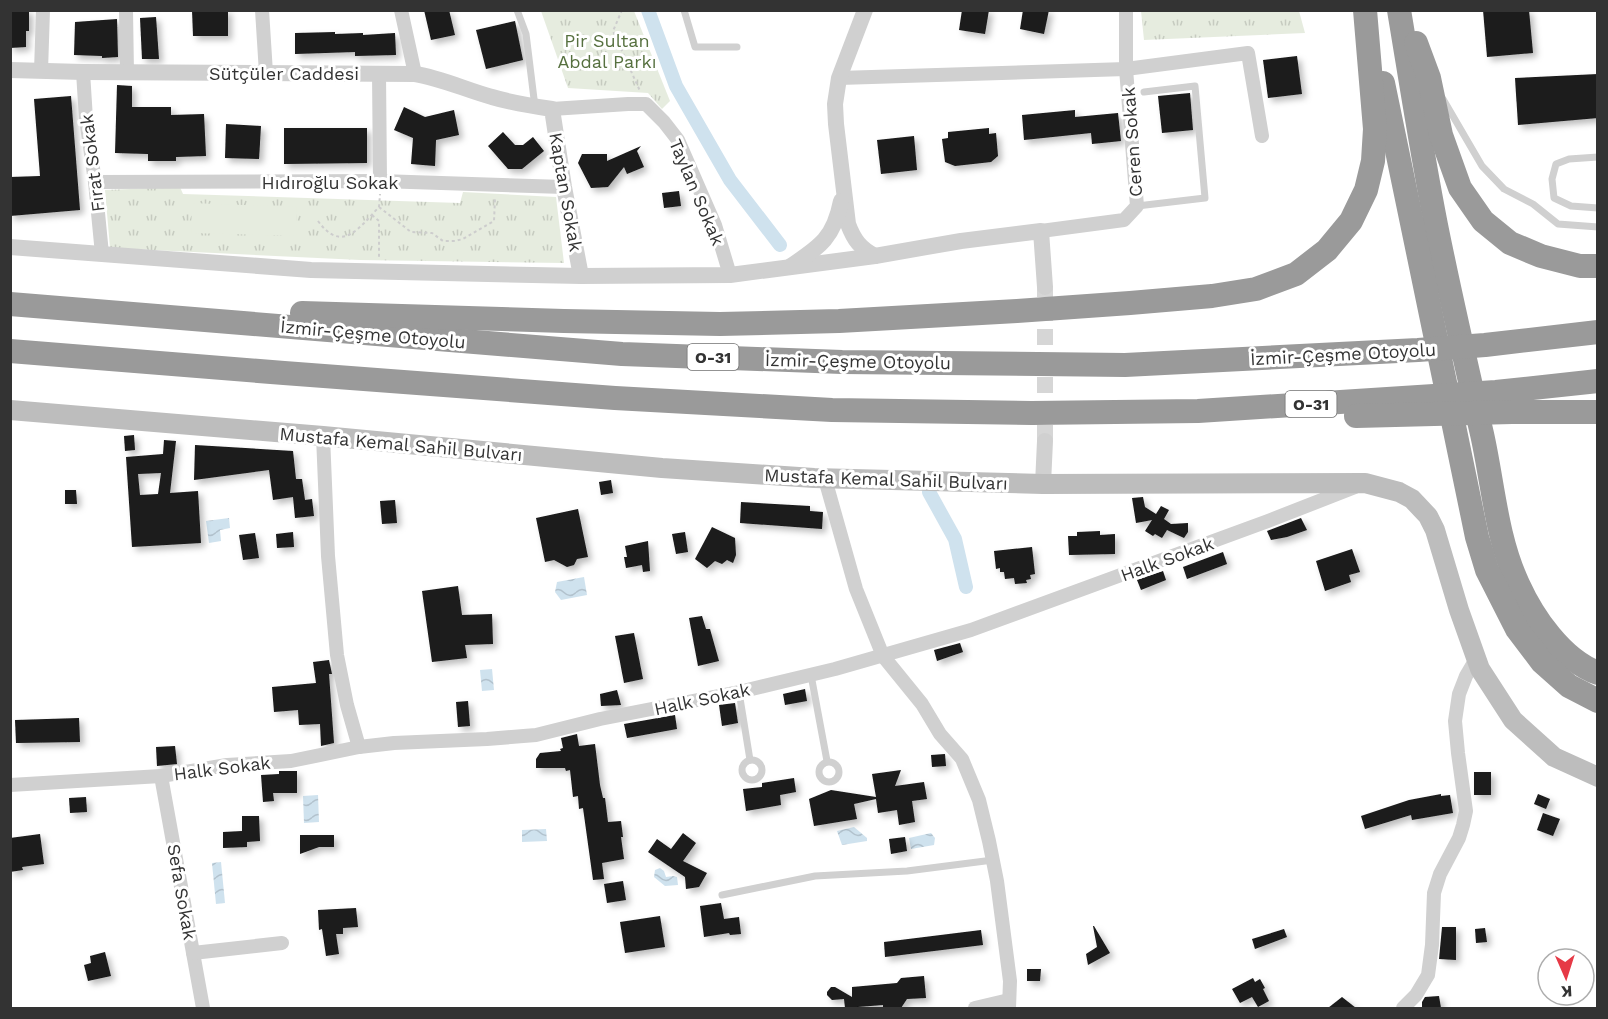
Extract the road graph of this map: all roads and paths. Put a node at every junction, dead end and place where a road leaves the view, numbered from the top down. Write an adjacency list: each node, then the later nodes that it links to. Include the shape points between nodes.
1 (43, 10): 16 (street)
2 (126, 10): 18 (street)
3 (262, 10): 19 (street)
4 (401, 10): 21 (street)
5 (518, 10): 26 (lane)
6 (622, 10): 25 (path, via 613,31)
7 (684, 10): 13 (lane, via 695,47)
8 (865, 10): 22 (street)
9 (1126, 10): 14 (street, Ceren Sokak)
10 (1366, 10): 54 (highway, via 1375,129 1366,190 1351,221 1327,250 1296,274 1256,289 1017,311 720,324 264,312); 71 (highway, via 1487,570 1517,629 1542,662 1569,686)
11 (1399, 10): 68 (highway, via 1436,223 1507,557 1518,584 1550,635 1569,657)
12 (1404, 10): 23 (highway)
13 (737, 47)
14 (1126, 69): 22 (street); 27 (street, via 1248,53); 34 (street, Ceren Sokak)
15 (10, 70): 16 (street, Sütçüler Caddesi)
16 (41, 71): 17 (street, Sütçüler Caddesi)
17 (83, 72): 18 (street, Sütçüler Caddesi); 30 (street, Fırat Sokak)
18 (127, 73): 19 (street, Sütçüler Caddesi)
19 (266, 73): 20 (street, Sütçüler Caddesi)
20 (379, 73): 21 (street, Sütçüler Caddesi); 29 (street)
21 (415, 74): 26 (street, Sütçüler Caddesi, via 494,98)
22 (839, 78): 33 (street, via 835,104)
23 (1429, 78): 40 (lane, via 1482,166 1504,189 1533,204 1558,224); 47 (highway, via 1460,188 1483,221 1510,243 1541,256 1580,266)
24 (1144, 92): 34 (lane, via 1195,86 1205,198)
25 (646, 104): 26 (street); 50 (street, Taylan Sokak, via 678,140 715,225)
26 (544, 108): 32 (street, Kaptan Sokak)
27 (1262, 136)
28 (1598, 157): 36 (lane, via 1556,164 1552,180 1554,198 1571,206)
29 (380, 181): 30 (street, Hıdıroğlu Sokak); 31 (street, Hıdıroğlu Sokak); 35 (path)
30 (95, 182): 44 (street, Fırat Sokak)
31 (495, 185): 32 (street, Hıdıroğlu Sokak); 35 (path, via 494,221 455,241 443,241 432,233 411,232)
32 (564, 187): 51 (street, Kaptan Sokak)
33 (843, 188): 39 (street); 42 (street)
34 (1137, 206): 41 (street, Ceren Sokak, via 1124,220)
35 (380, 207): 37 (path)
36 (1598, 208)
37 (372, 215): 38 (path, via 345,237 330,234); 49 (path, via 379,221)
38 (318, 221)
39 (848, 224): 45 (street, via 859,246); 46 (street, via 842,254)
40 (1598, 227)
41 (1041, 231): 45 (street); 52 (street)
42 (831, 233): 46 (street, via 829,250); 48 (street)
43 (10, 247): 44 (street)
44 (102, 254): 49 (street)
45 (874, 256): 46 (street)
46 (834, 261): 48 (street)
47 (1598, 266)
48 (788, 267): 50 (street)
49 (379, 273): 51 (street)
50 (730, 275): 51 (street)
51 (581, 276)
52 (1045, 287)
53 (10, 304): 54 (highway, İzmir-Çeşme Otoyolu / O-31)
54 (141, 316): 55 (highway, İzmir-Çeşme Otoyolu / O-31, via 622,354 843,362 1125,365 1418,350)
55 (1598, 332)
56 (10, 351): 58 (highway, O-31, via 615,398 832,410 1032,413)
57 (1598, 381): 58 (highway, O-31, via 1496,392)
58 (1426, 406): 60 (highway)
59 (10, 410): 61 (main road, Mustafa Kemal Sahil Bulvarı)
60 (1598, 412)
61 (323, 436): 63 (main road, Mustafa Kemal Sahil Bulvarı); 72 (street, via 337,655)
62 (1045, 441): 65 (street)
63 (825, 479): 65 (main road, Mustafa Kemal Sahil Bulvarı); 66 (street, via 856,589)
64 (1365, 483): 65 (main road, Mustafa Kemal Sahil Bulvarı); 66 (street, Halk Sokak, via 971,630); 67 (main road, Mustafa Kemal Sahil Bulvarı, via 1399,492 1428,516)
65 (1043, 484)
66 (883, 656): 69 (street, Halk Sokak); 78 (street, via 962,759 979,800)
67 (1476, 659): 76 (main road, Mustafa Kemal Sahil Bulvarı, via 1513,720 1554,757); 85 (street, via 1459,694 1455,722 1466,811 1459,838 1434,893 1428,975)
68 (1598, 673)
69 (811, 675): 70 (street, Halk Sokak); 74 (lane)
70 (738, 692): 72 (street, Halk Sokak, via 536,735); 73 (lane)
71 (1598, 701)
72 (359, 747): 75 (street, Halk Sokak, via 291,761 227,765)
73 (750, 760)
74 (827, 761)
75 (161, 776): 77 (street, Halk Sokak); 81 (street, Sefa Sokak)
76 (1598, 777)
77 (10, 785)
78 (993, 860): 79 (lane, via 907,871 815,876); 82 (street, via 1010,981)
79 (722, 895)
80 (282, 943): 81 (street)
81 (193, 953): 83 (street, Sefa Sokak)
82 (1009, 1004): 84 (street)
83 (202, 1008)
84 (975, 1008)
85 (1403, 1008)

